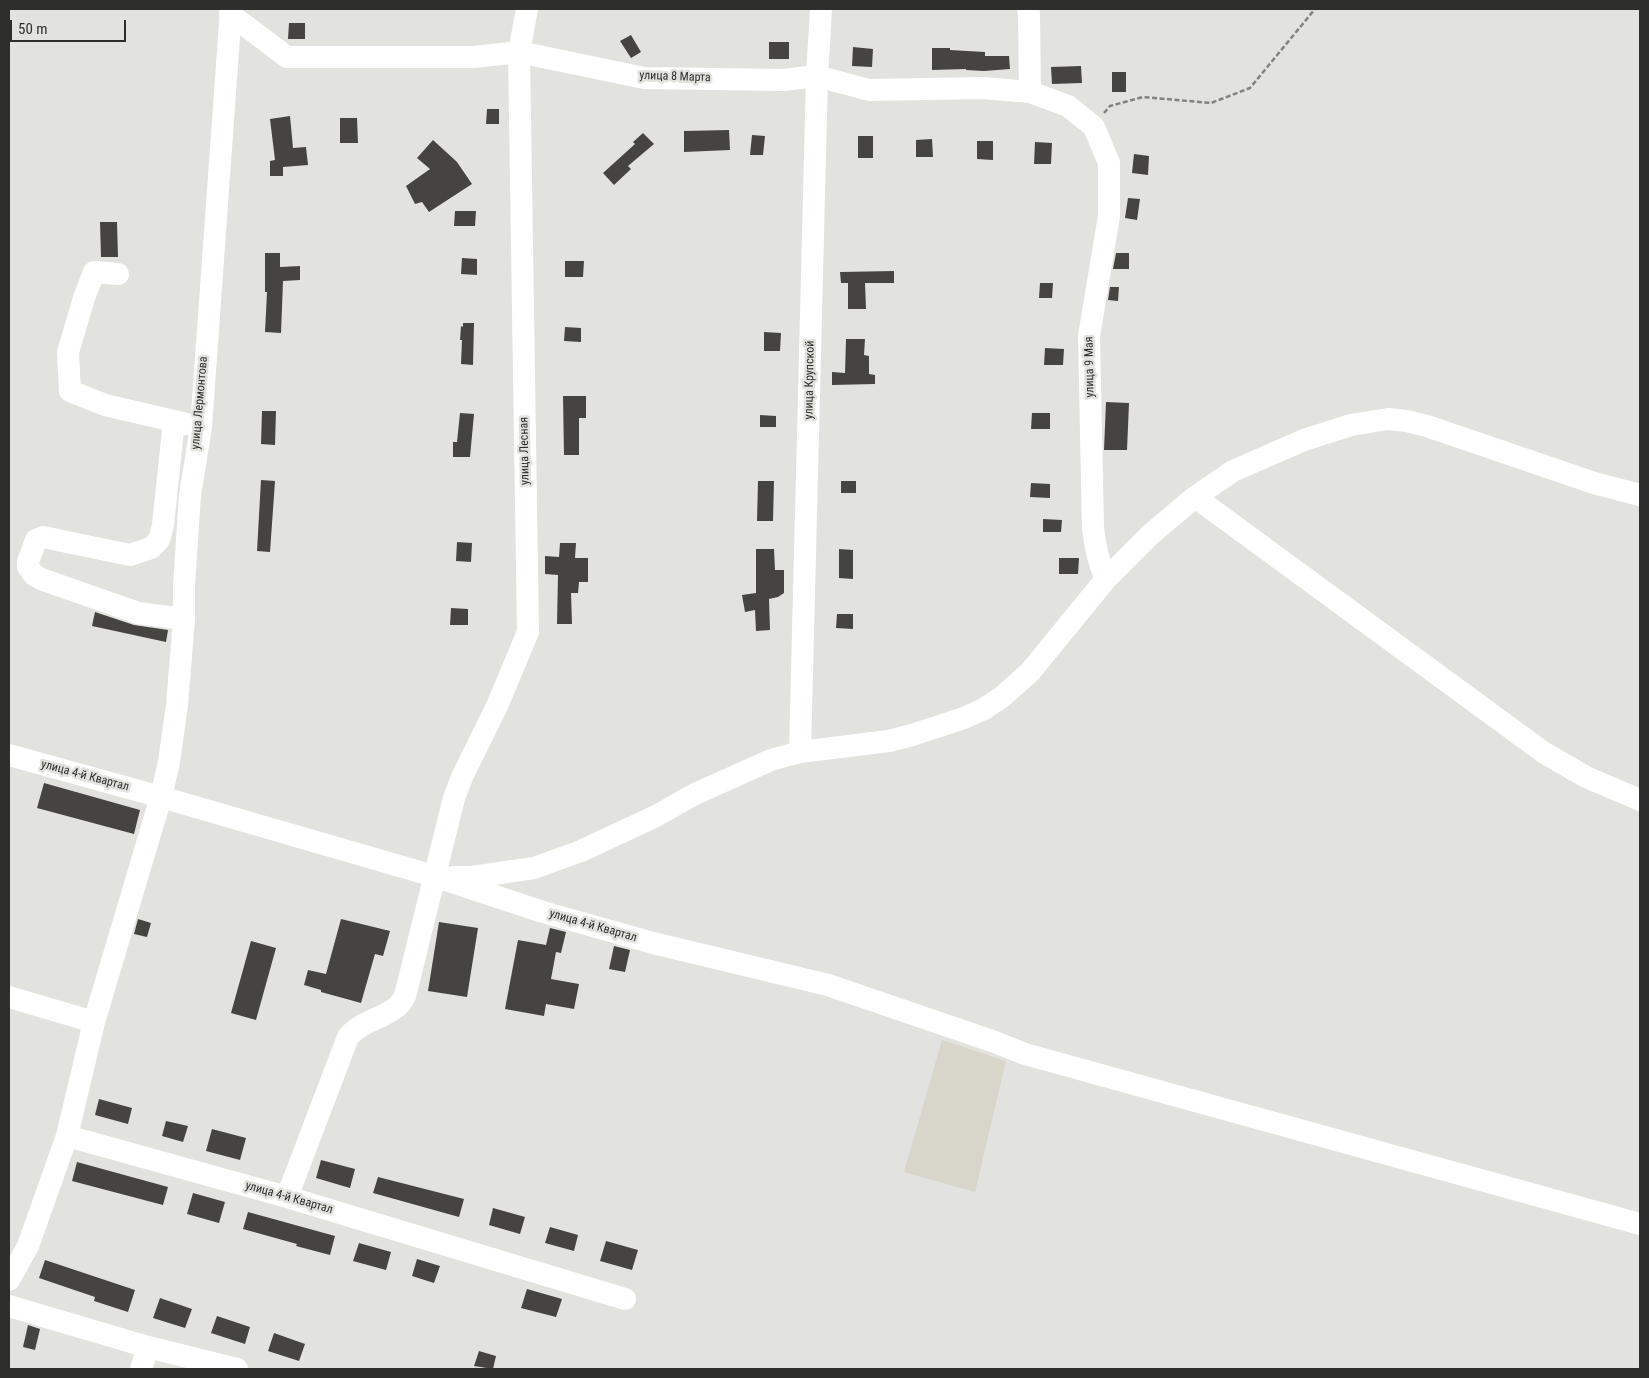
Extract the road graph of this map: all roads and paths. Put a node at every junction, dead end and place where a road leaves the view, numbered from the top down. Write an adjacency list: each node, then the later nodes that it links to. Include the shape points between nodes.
1 (527, 9): 6 (street, улица Лесная)
2 (821, 9): 7 (street, улица Крупской)
3 (1028, 9): 8 (street)
4 (1315, 9): 9 (path, via 1250,88 1211,103 1142,97 1110,106)
5 (231, 11): 6 (street, улица 8 Марта, via 287,57 474,57); 12 (street, улица Лермонтова)
6 (518, 52): 7 (street, улица 8 Марта, via 644,78 783,80); 21 (street, улица Лесная, via 528,632 462,777)
7 (817, 76): 8 (street, улица 8 Марта, via 869,90 983,88); 17 (street, улица Крупской)
8 (1030, 92): 9 (street, улица 8 Марта, via 1068,106)
9 (1094, 127): 15 (street, улица 9 Мая, via 1109,163 1109,216 1089,336 1095,547)
10 (118, 274): 11 (street, via 94,272 68,352 70,391 105,405)
11 (174, 421): 12 (street); 16 (street, via 163,525 159,540 151,548 136,554 124,554 43,537 36,540 28,567 41,579 125,609 151,616)
12 (200, 427): 16 (street, улица Лермонтова, via 190,495)
13 (1640, 495): 14 (street, via 1594,483 1427,426 1388,419 1352,425 1304,440 1233,471)
14 (1195, 497): 15 (street, via 1151,534); 20 (street, via 1535,747 1586,777)
15 (1106, 579): 17 (street, via 1030,672 984,709 889,741)
16 (184, 619): 19 (street, улица Лермонтова, via 173,737)
17 (800, 752): 21 (street, via 771,760 581,851 534,868 472,877)
18 (9, 755): 19 (street, улица 4-й Квартал)
19 (161, 797): 21 (street, улица 4-й Квартал); 23 (street)
20 (1640, 800)
21 (434, 876): 25 (street, улица Лесная, via 405,996 399,1005 363,1024 348,1037); 26 (street, улица 4-й Квартал, via 653,943 828,986 1025,1054)
22 (9, 998): 23 (street)
23 (94, 1022): 24 (street)
24 (67, 1136): 25 (street, улица 4-й Квартал); 27 (street, via 28,1246)
25 (287, 1197): 28 (street, улица 4-й Квартал)
26 (1640, 1224)
27 (9, 1280)
28 (625, 1300)
29 (9, 1306): 30 (street)
30 (148, 1346): 31 (street); 32 (street)
31 (141, 1369)
32 (237, 1369)

